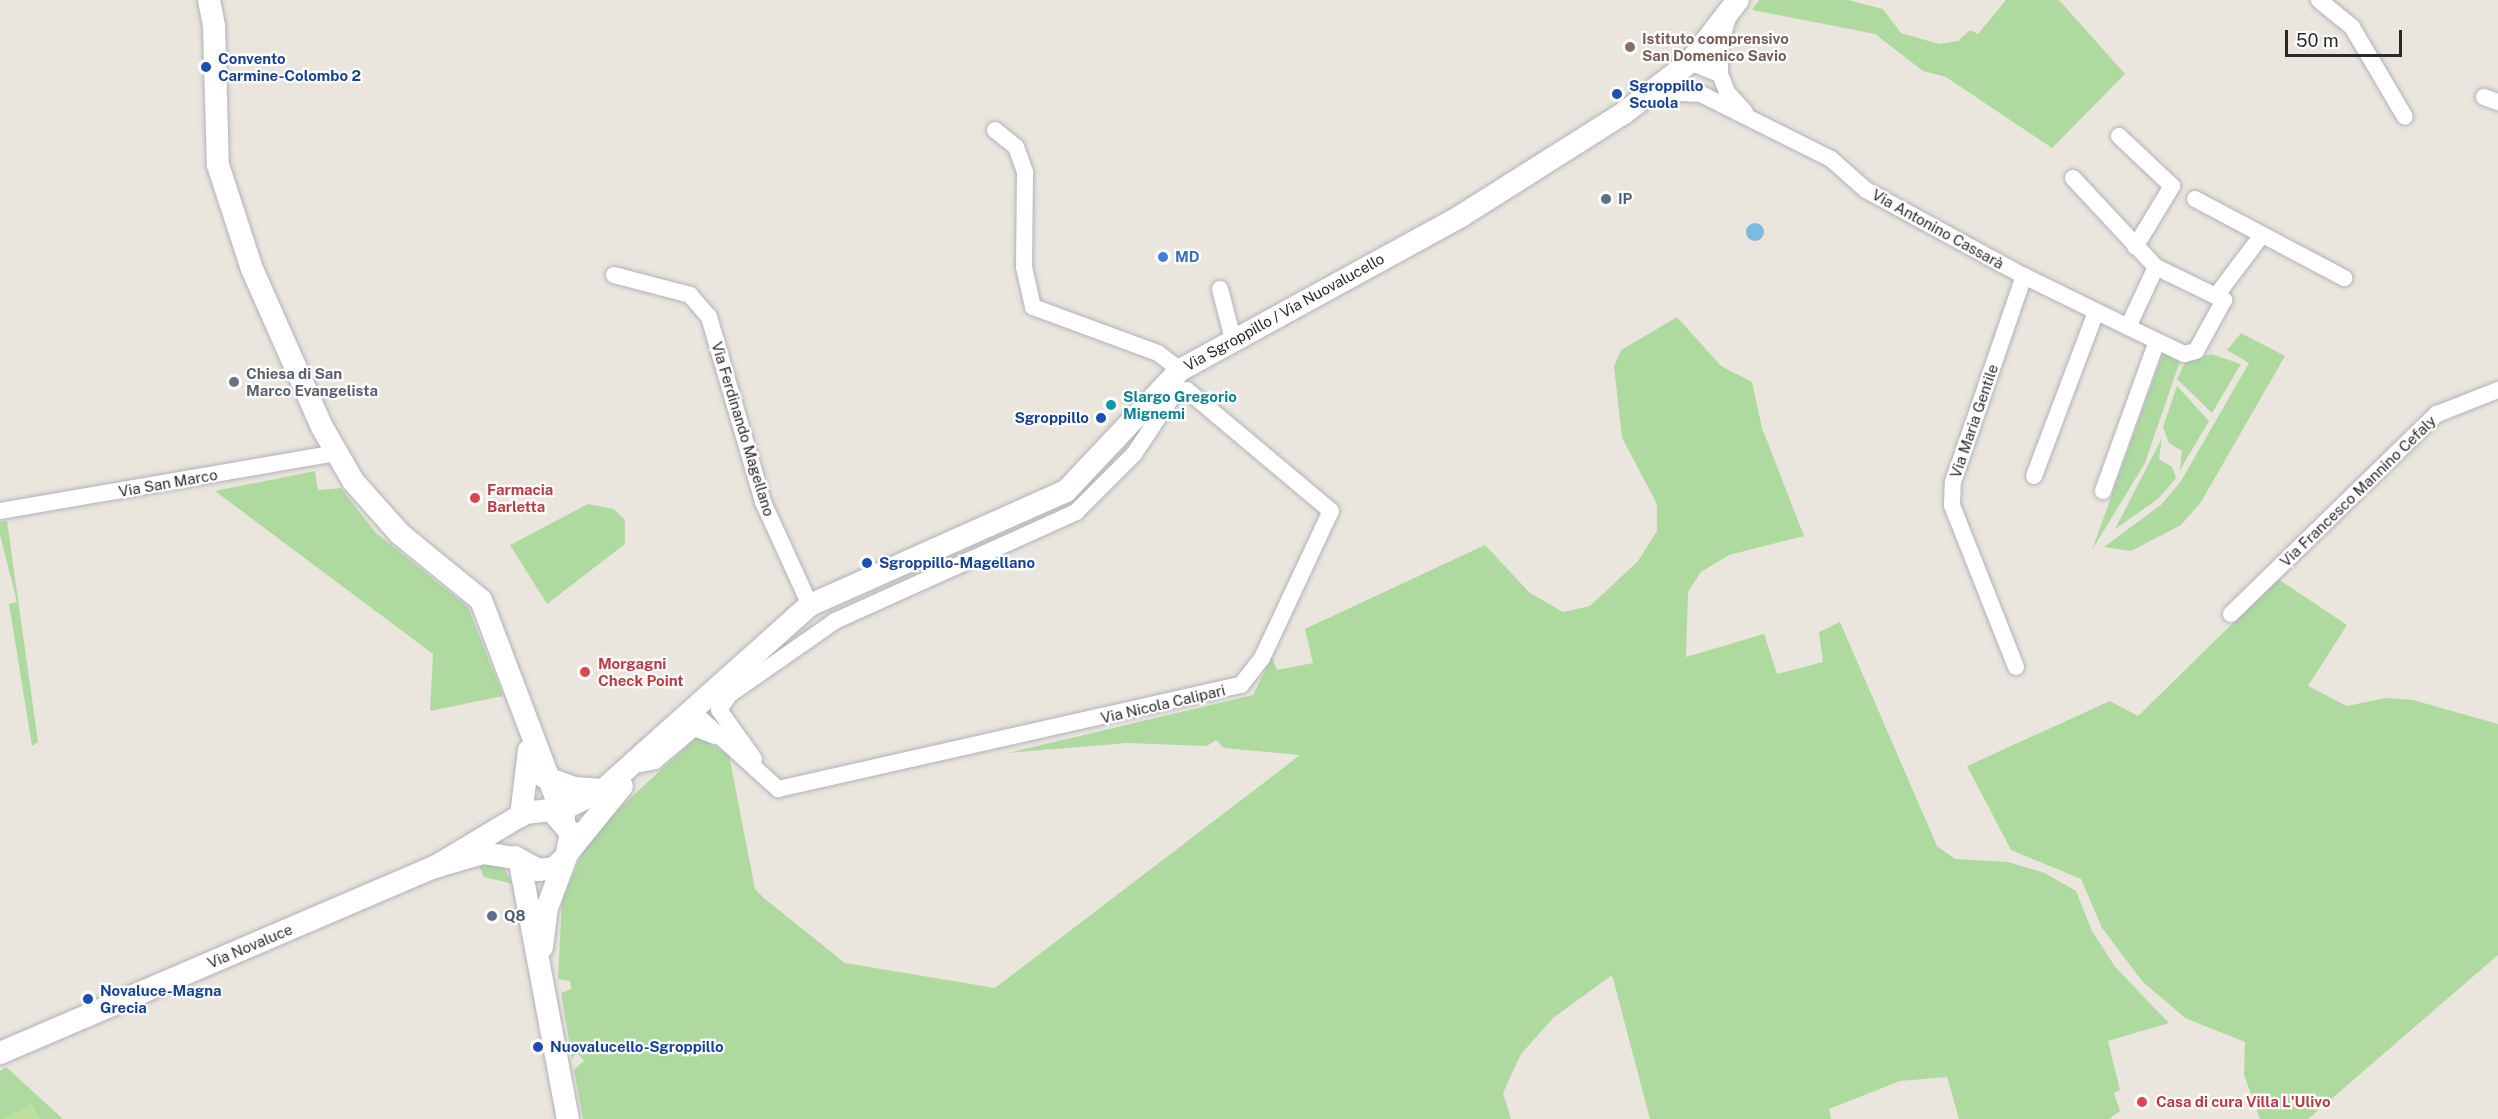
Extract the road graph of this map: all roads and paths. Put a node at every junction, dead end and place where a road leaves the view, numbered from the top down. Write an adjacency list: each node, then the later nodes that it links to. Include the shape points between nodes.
1 (208, 0): 28 (main road, via 223,186 252,269)
2 (2319, 0): 8 (street, via 2352,27)
3 (1733, 8): 4 (main road, Via Sgroppillo / Via Nuovalucello); 5 (street, via 1720,45)
4 (1690, 62): 5 (street); 6 (main road, Via Sgroppillo / Via Nuovalucello); 7 (street)
5 (1720, 74): 9 (street, via 1733,101)
6 (1654, 92): 7 (street); 24 (main road, Via Sgroppillo / Via Nuovalucello, via 1461,216)
7 (1701, 94): 9 (street)
8 (2405, 117)
9 (1755, 120): 18 (street, Via Antonino Cassarà, via 1831,159 1866,190)
10 (995, 130): 26 (street, via 1016,147 1025,172 1024,267 1033,308 1158,353)
11 (2119, 136): 15 (street, via 2172,186)
12 (2073, 178): 15 (street)
13 (2195, 199): 14 (street)
14 (2262, 234): 19 (street); 21 (street)
15 (2135, 247): 16 (street)
16 (2156, 267): 21 (street); 23 (street)
17 (614, 275): 32 (street, Via Ferdinando Magellano, via 690,295 709,317 763,502)
18 (2024, 276): 22 (street, Via Antonino Cassarà); 34 (street, Via Maria Gentile, via 1953,482 1952,505)
19 (2344, 278)
20 (1220, 289): 24 (street)
21 (2217, 296): 25 (street, Via Antonino Cassarà, via 2224,300 2196,351 2184,354)
22 (2096, 312): 23 (street, Via Antonino Cassarà); 29 (street)
23 (2128, 327): 25 (street, Via Antonino Cassarà)
24 (1233, 339): 26 (main road, Via Sgroppillo / Via Nuovalucello)
25 (2157, 341): 30 (street)
26 (1173, 382): 32 (main road, Via Sgroppillo / Via Nuovalucello, via 1095,464 1058,496); 35 (street, via 1134,454 1076,512 835,621); 41 (street, Via Nicola Calipari, via 1331,511 1248,679 1220,691 778,789 764,781)
27 (2498, 390): 33 (street, Via Francesco Mannino Cefaly, via 2438,414)
28 (335, 453): 31 (street, Via San Marco); 37 (main road, via 377,513 481,600)
29 (2034, 476)
30 (2103, 491)
31 (0, 511)
32 (810, 605): 35 (main road, Via Sgroppillo / Via Nuovalucello)
33 (2231, 614)
34 (2016, 666)
35 (724, 690): 36 (main road, Via Sgroppillo / Via Nuovalucello); 41 (street, via 719,710 743,738)
36 (691, 710): 38 (main road, Via Sgroppillo / Via Nuovalucello); 39 (street, Via Nicola Calipari)
37 (527, 730): 42 (main road); 45 (main road, via 530,780)
38 (656, 741): 40 (main road); 43 (main road)
39 (732, 744): 40 (street, via 694,728 655,761); 41 (street, Via Nicola Calipari)
40 (641, 764): 46 (main road)
41 (757, 765)
42 (544, 777): 43 (main road, via 574,788); 44 (main road)
43 (604, 789): 44 (main road)
44 (557, 812): 45 (main road); 46 (main road, via 572,833)
45 (519, 817): 47 (main road, via 510,842); 48 (main road)
46 (568, 854): 47 (main road, via 546,870); 49 (main road, via 547,908)
47 (518, 860): 48 (main road, via 483,853); 49 (main road)
48 (435, 867): 50 (main road, Via Novaluce)
49 (540, 967): 51 (main road)
50 (0, 1053)
51 (568, 1119)

